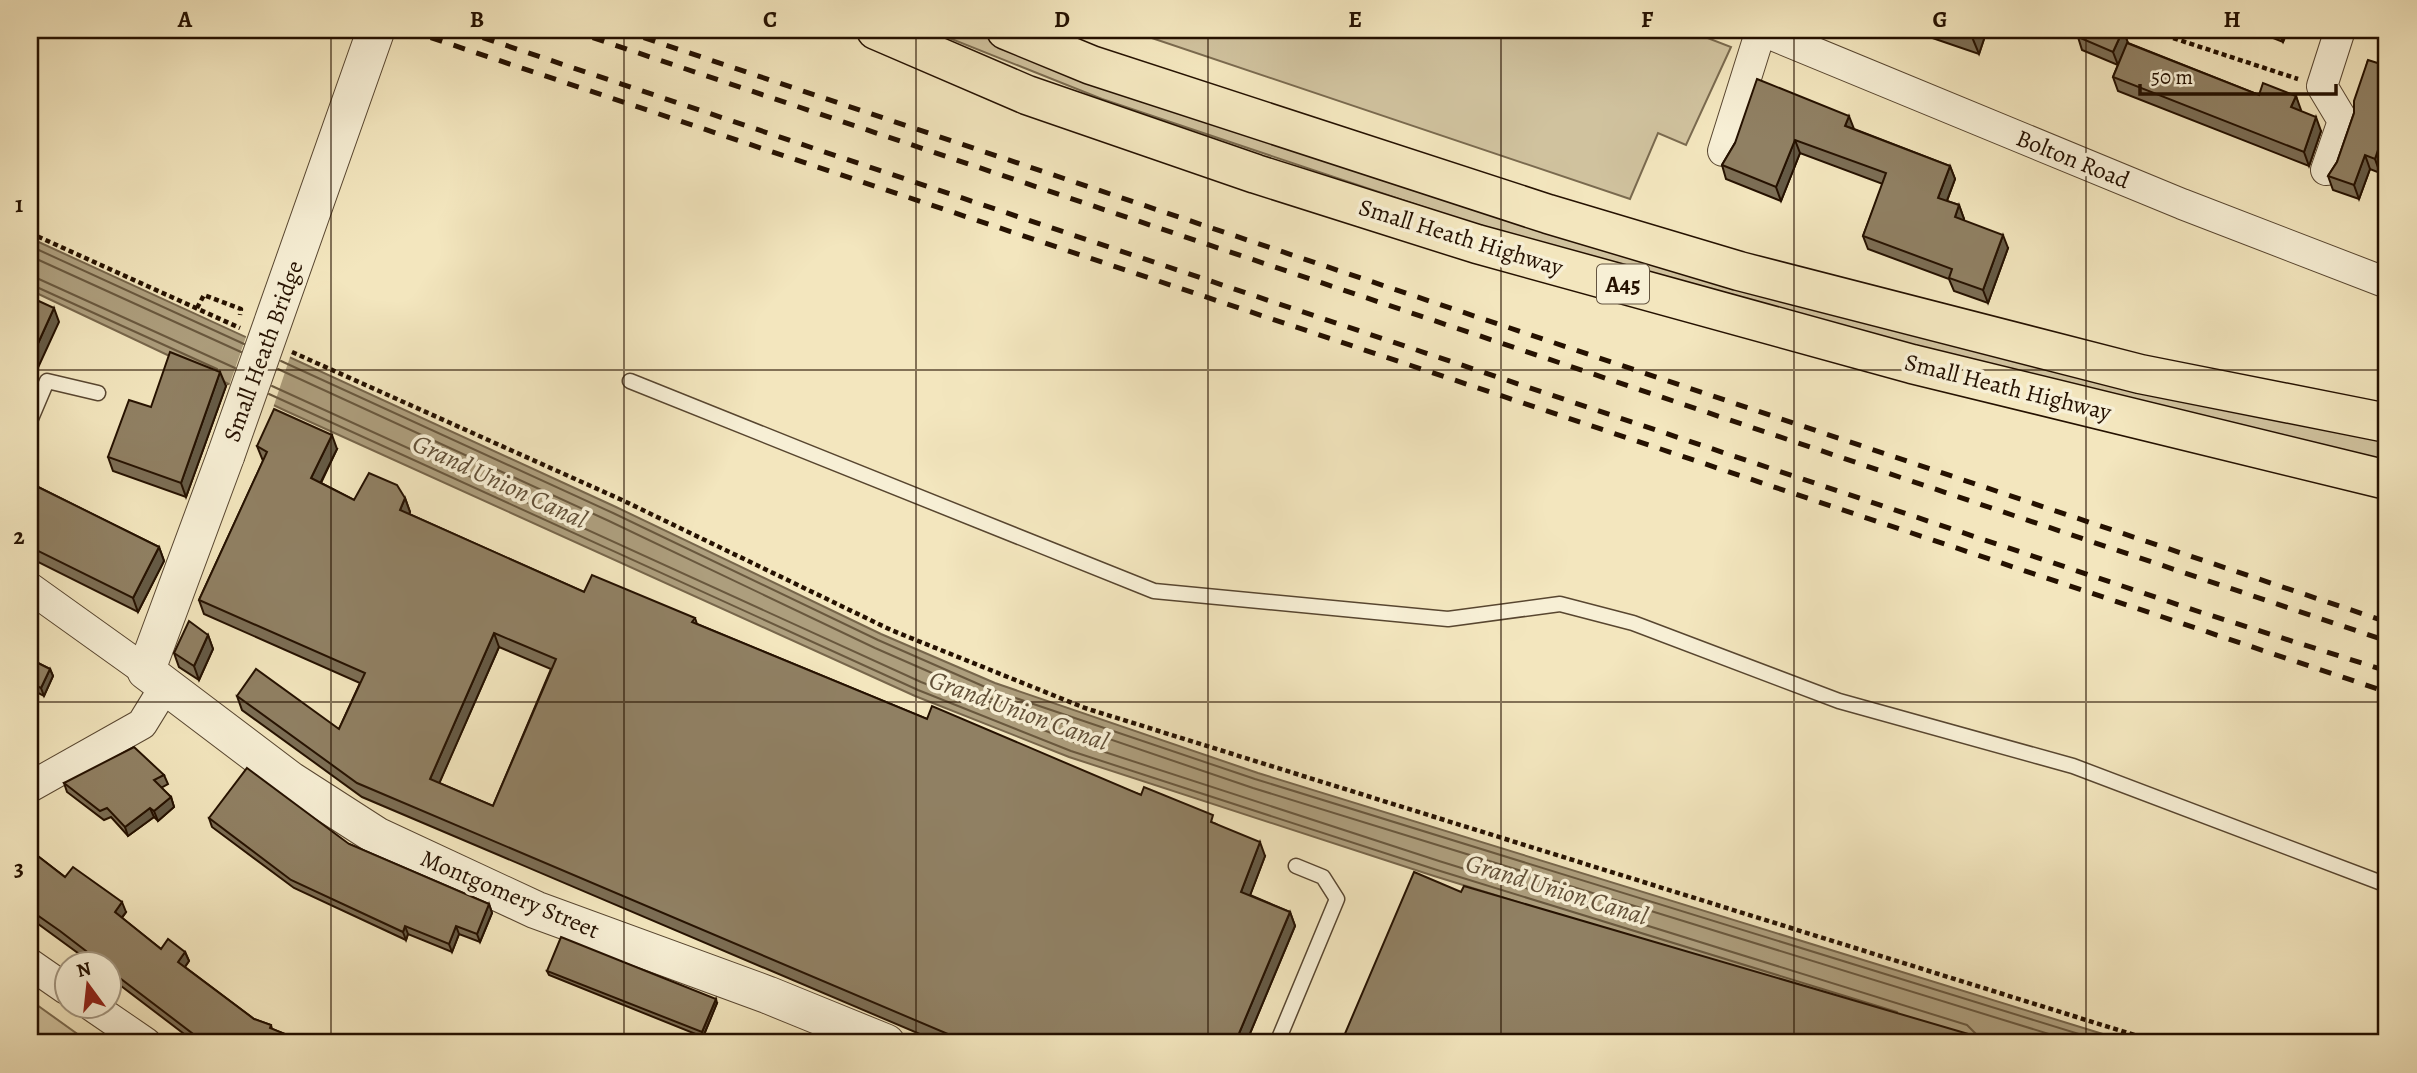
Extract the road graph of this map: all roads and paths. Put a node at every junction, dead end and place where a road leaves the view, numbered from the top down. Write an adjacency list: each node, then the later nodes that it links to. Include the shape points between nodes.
1 (376, 30): 22 (street, Small Heath Bridge, bridge, via 226,455)
2 (876, 30): 20 (highway, Small Heath Highway / A45, via 1027,94 1256,174 1478,244 1912,364)
3 (1006, 30): 19 (highway, Small Heath Highway / A45, via 1091,65 1549,215 1739,271 2140,374)
4 (1761, 30): 8 (street); 11 (street, Bolton Road, via 2182,204)
5 (2175, 30): 7 (path, via 2173,38)
6 (2340, 30): 7 (street)
7 (2322, 86): 9 (street, via 2343,121)
8 (1723, 151)
9 (2326, 170)
10 (30, 233): 12 (path)
11 (2387, 283)
12 (197, 308): 13 (path, via 204,295 242,309 239,321); 14 (path)
13 (246, 323)
14 (248, 331)
15 (286, 349): 32 (path, via 622,500 891,630 1085,708)
16 (630, 381): 25 (lane, via 1154,591 1448,620 1560,604 1633,623 1839,701 2073,766)
17 (98, 393): 18 (lane, via 47,381)
18 (30, 421)
19 (2387, 423)
20 (2387, 480)
21 (30, 588): 22 (street)
22 (156, 678): 23 (street, via 142,724); 30 (street, Montgomery Street, via 290,780 377,836 536,910)
23 (30, 787)
24 (1296, 866): 31 (lane, via 1323,877 1337,899)
25 (2387, 885)
26 (30, 964): 27 (street)
27 (52, 979)
28 (112, 1020): 29 (street)
29 (146, 1043)
30 (886, 1043)
31 (1277, 1043)
32 (2160, 1043)

